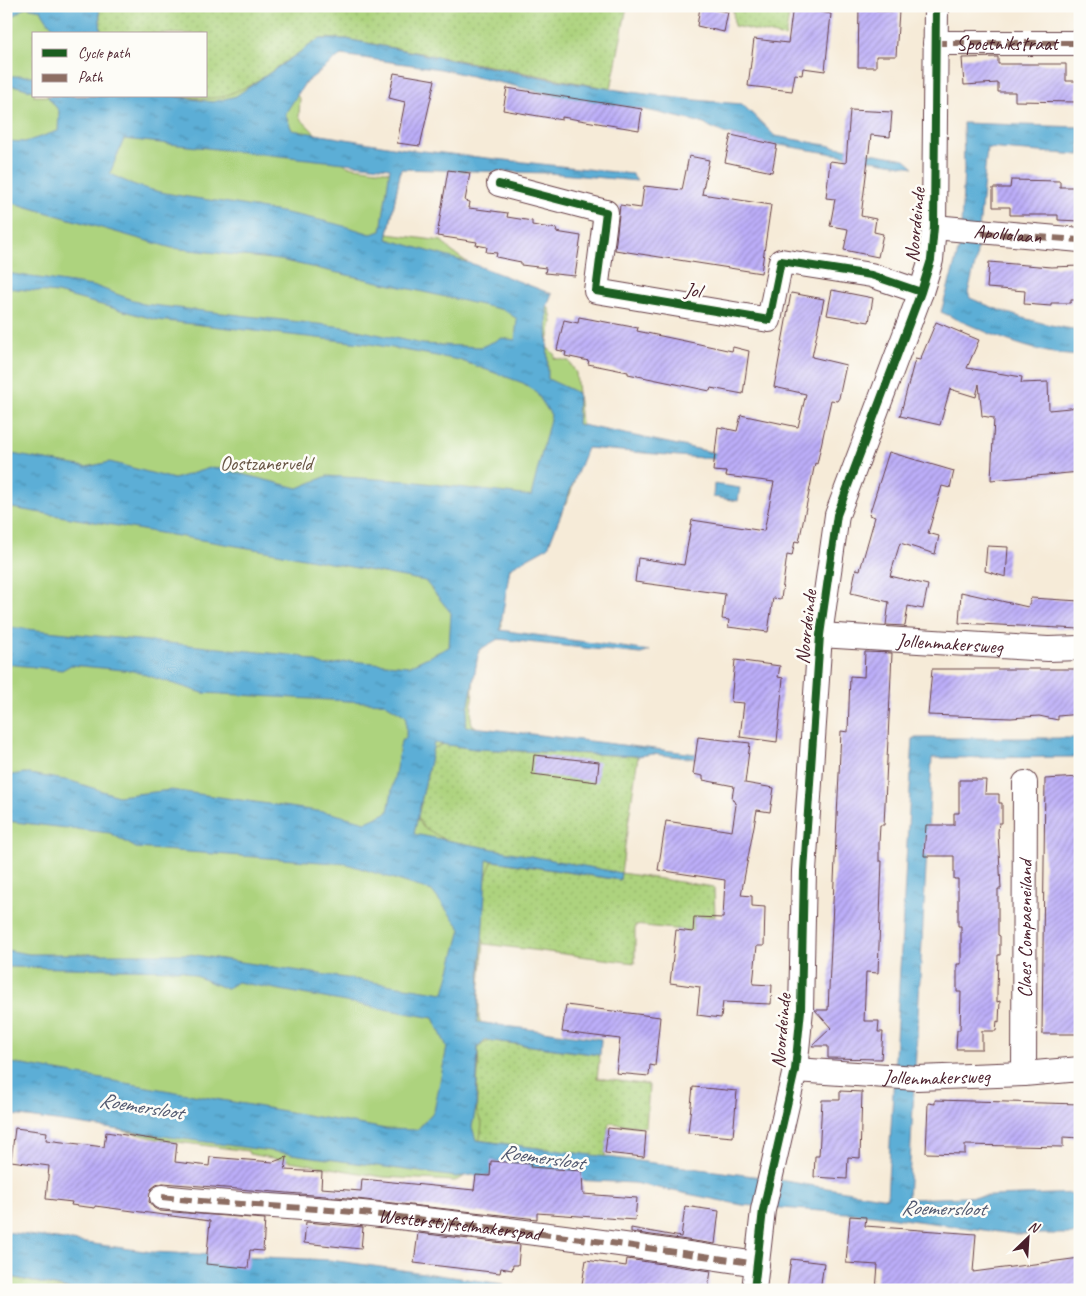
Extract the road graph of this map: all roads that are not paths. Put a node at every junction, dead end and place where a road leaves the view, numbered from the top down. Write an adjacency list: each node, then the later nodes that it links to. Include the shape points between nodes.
1 (936, 6): 2 (street, Noordeinde)
2 (935, 43): 3 (street, Spoetnikstraat); 5 (street, Noordeinde)
3 (1080, 43)
4 (499, 184): 7 (street, Jol, via 606,212 596,291 770,320 781,261 871,275)
5 (946, 229): 6 (street, Apollolaan); 7 (street, Noordeinde, via 931,260)
6 (1080, 240)
7 (921, 292): 8 (street, Noordeinde, via 837,515)
8 (820, 635): 9 (street, Jollenmakersweg, via 1048,649); 12 (street, Noordeinde, via 804,871 801,1010)
9 (1080, 648)
10 (1025, 783): 13 (street, Claes Compaeneiland)
11 (1080, 1069): 13 (street, Jollenmakersweg)
12 (795, 1070): 13 (street, Jollenmakersweg, via 917,1078); 15 (street, Noordeinde, via 763,1210)
13 (1024, 1074)
14 (162, 1197): 15 (street, Westerstijfselmakerspad, via 360,1213 636,1245)
15 (757, 1264): 16 (street, Noordeinde)
16 (754, 1290)

